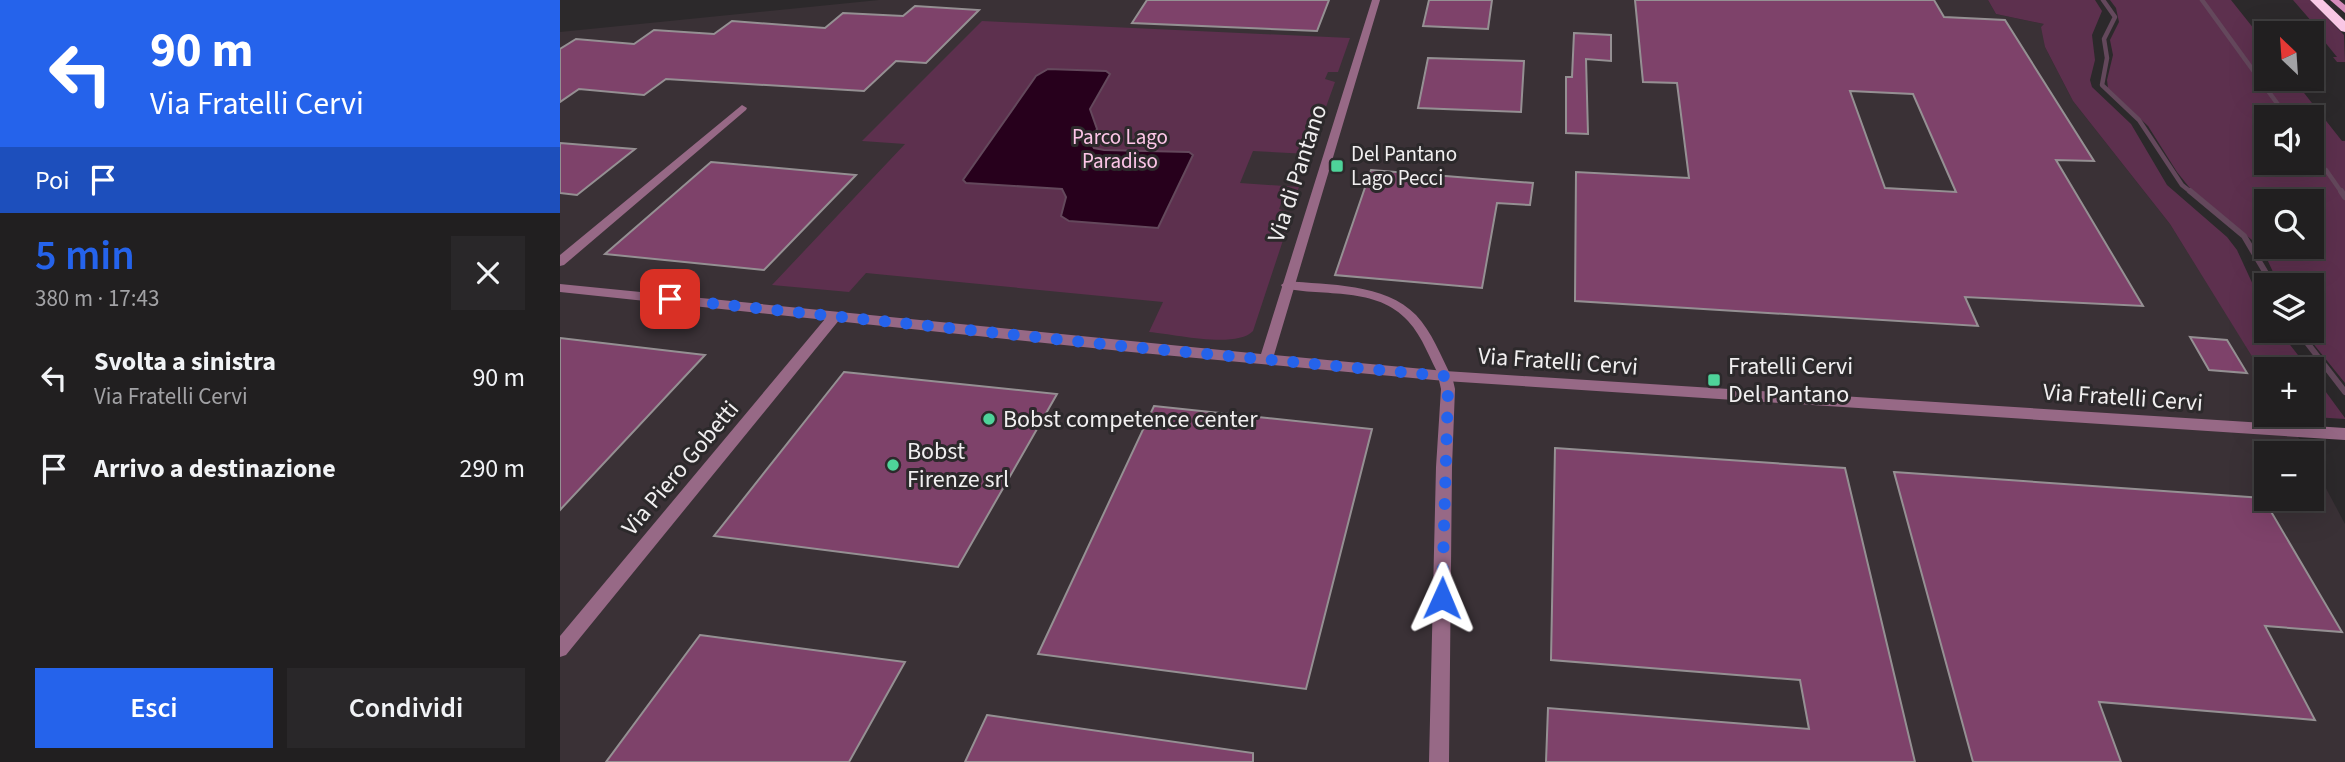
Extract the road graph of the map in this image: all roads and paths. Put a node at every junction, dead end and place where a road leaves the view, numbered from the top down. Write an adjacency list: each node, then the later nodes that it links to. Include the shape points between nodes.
1 (1376, 0): 8 (street, Via di Pantano)
2 (2316, 0): 5 (highway)
3 (2334, 0): 4 (main road)
4 (2345, 10)
5 (2345, 28)
6 (742, 108): 7 (street)
7 (560, 262)
8 (1287, 285): 11 (street, Via di Pantano); 12 (lane, via 1350,292 1393,303 1411,316)
9 (560, 288): 10 (street, Via Fratelli Cervi)
10 (835, 316): 11 (street, Via Fratelli Cervi); 14 (street, Via Piero Gobetti)
11 (1266, 360): 12 (street, Via Fratelli Cervi)
12 (1445, 376): 13 (street, Via Fratelli Cervi); 15 (street)
13 (2345, 434)
14 (560, 649)
15 (1439, 762)

